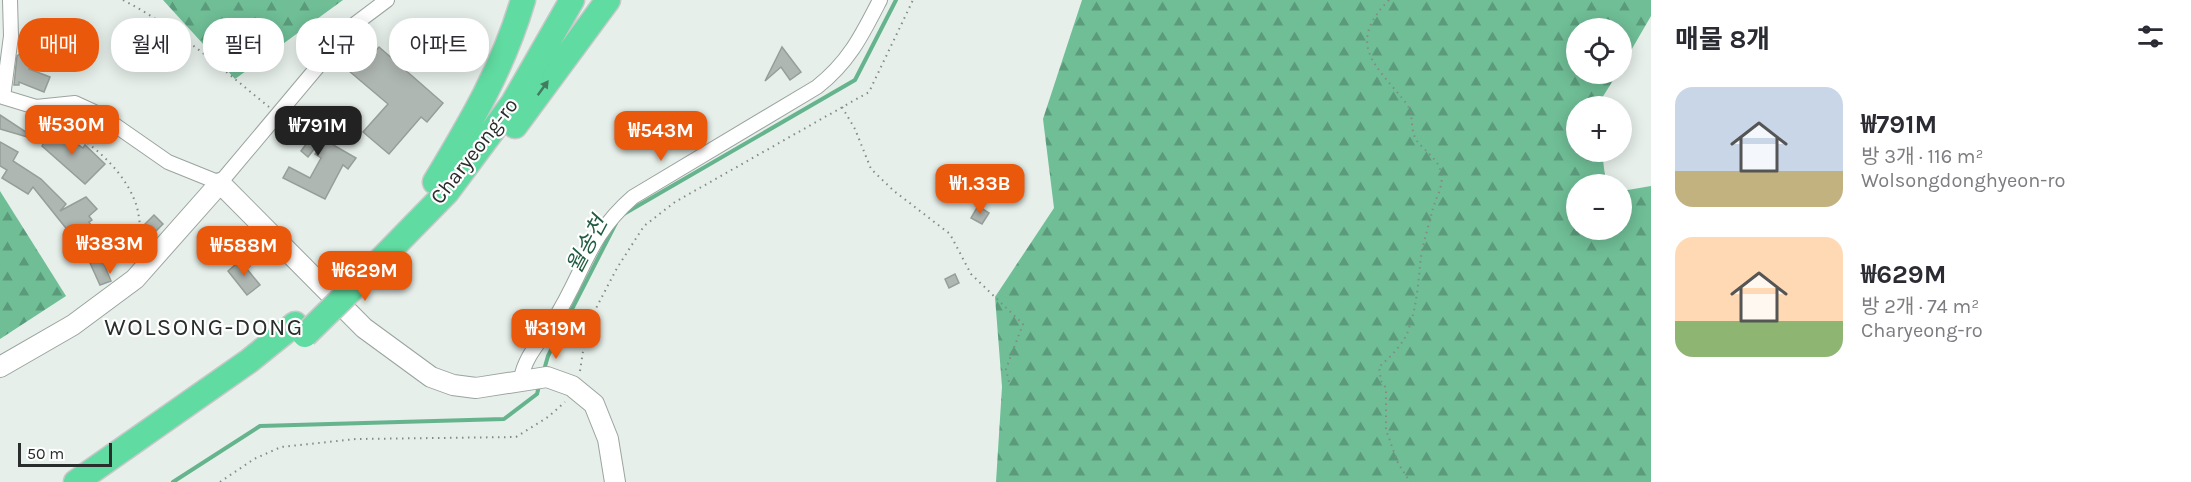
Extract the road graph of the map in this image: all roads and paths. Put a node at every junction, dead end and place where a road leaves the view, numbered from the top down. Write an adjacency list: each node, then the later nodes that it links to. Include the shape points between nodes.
1 (10, 0): 11 (street)
2 (123, 0): 13 (path, via 203,51)
3 (387, 0): 13 (street, via 351,27)
4 (523, 0): 16 (highway, via 492,85)
5 (555, 0): 16 (highway, Charyeong-ro)
6 (572, 0): 16 (highway, Charyeong-ro, via 513,103)
7 (608, 0): 16 (highway, one-way to 7, via 513,129)
8 (880, 0): 20 (street, via 839,70 633,197 613,214 594,241 555,319 523,366)
9 (913, 0): 12 (path, via 869,92)
10 (1389, 0): 27 (path, via 1371,21 1369,51 1377,70 1407,104 1415,139 1437,162 1442,175 1420,264 1410,328 1379,367 1386,388 1386,430)
11 (5, 36): 15 (street, via 3,97 36,107 75,103 99,114 168,162)
12 (842, 107): 21 (path, via 871,169 950,234 971,274 1023,324 1006,369); 22 (path, via 675,202 644,226 593,314)
13 (279, 114): 15 (street)
14 (36, 118): 17 (path, via 63,127 86,141 110,165 134,198 141,235)
15 (220, 183): 17 (street); 20 (street, via 364,328 431,377 476,388)
16 (441, 187): 18 (highway, Charyeong-ro, bridge)
17 (154, 259): 19 (street, via 135,279 73,325)
18 (300, 329): 23 (highway); 24 (highway, via 258,373)
19 (0, 367)
20 (526, 378): 22 (street, via 547,377)
21 (1009, 382)
22 (574, 388): 25 (path, via 548,417 516,437 356,439 281,447 254,459); 26 (street, via 594,404 608,439)
23 (76, 482)
24 (103, 482)
25 (220, 482)
26 (615, 482)
27 (1410, 482)

